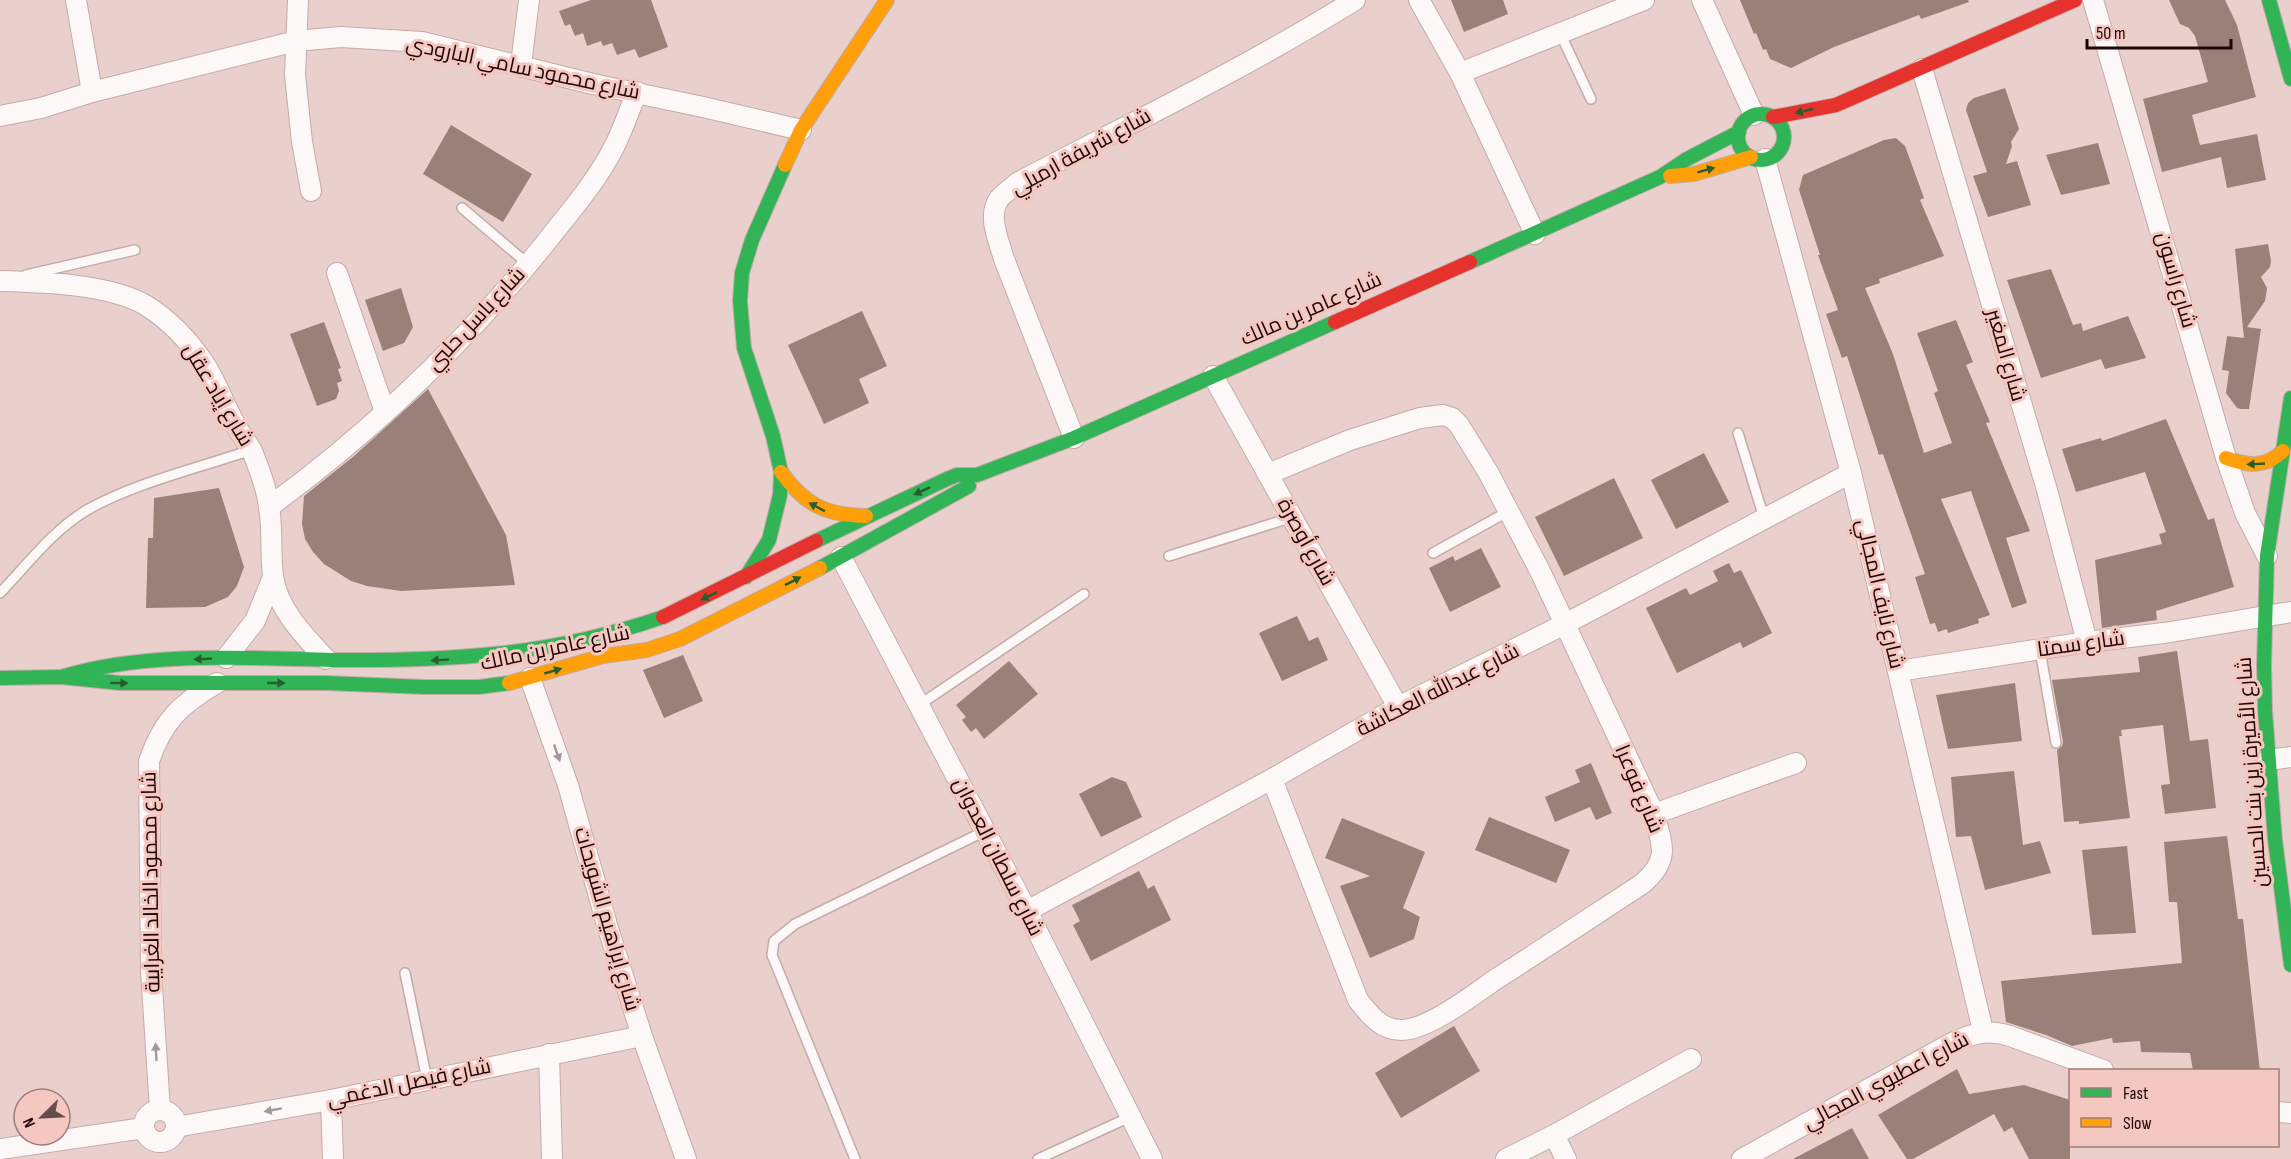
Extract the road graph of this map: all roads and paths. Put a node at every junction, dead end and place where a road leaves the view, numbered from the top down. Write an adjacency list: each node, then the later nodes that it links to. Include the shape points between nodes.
1 (76, 0): 20 (street)
2 (298, 0): 15 (street)
3 (529, 0): 16 (street)
4 (887, 0): 27 (street)
5 (1355, 0): 43 (street, شارع شريفة ارميلي, via 1168,105 1017,183 999,199 994,213 995,229 1004,259)
6 (1419, 0): 18 (street)
7 (1644, 0): 14 (street)
8 (1702, 0): 25 (street)
9 (2075, 0): 13 (street)
10 (2093, 0): 46 (street, شارع راسون)
11 (2261, 0): 12 (street)
12 (2271, 6): 19 (street)
13 (2035, 8): 17 (street)
14 (1560, 32): 18 (street); 22 (lane)
15 (296, 41): 16 (street, شارع محمود سامي البارودي, via 340,37 422,42); 20 (street, شارع محمود سامي البارودي); 32 (street, via 295,75)
16 (522, 65): 21 (street, شارع محمود سامي البارودي)
17 (1922, 69): 23 (street); 67 (street, شارع المغير, via 2047,490)
18 (1460, 73): 34 (street)
19 (2291, 79)
20 (92, 92): 24 (street, شارع محمود سامي البارودي)
21 (637, 92): 27 (street, شارع محمود سامي البارودي); 36 (street, شارع باسل حلبي, via 614,148 579,201)
22 (1590, 99)
23 (1836, 105): 25 (street, one-way to 25); 26 (street)
24 (0, 116)
25 (1763, 116): 28 (street, via 1744,122); 30 (street, via 1783,130)
26 (1812, 124)
27 (801, 130): 47 (street, via 753,240 742,273 740,301 744,348)
28 (1739, 132): 30 (street, via 1740,146); 31 (street, شارع عامر بن مالك)
29 (1798, 135): 30 (street, شارع عامر بن مالك)
30 (1766, 154): 31 (street, شارع عامر بن مالك, one-way to 30, via 1694,174); 48 (street, شارع نايف المجالي)
31 (1660, 177): 34 (street, شارع عامر بن مالك)
32 (311, 191)
33 (462, 208): 36 (lane)
34 (1535, 234): 39 (street, شارع عامر بن مالك)
35 (135, 250): 38 (lane)
36 (528, 264): 41 (street, شارع باسل حلبي, via 471,328)
37 (337, 273): 41 (street)
38 (0, 281): 44 (street, شارع إياد عقل, via 97,289 145,305 165,319 204,363)
39 (1213, 376): 43 (street, شارع عامر بن مالك); 49 (street, شارع أوصرة)
40 (2291, 398): 45 (street, شارع الأميرة زين بنت الحسين)
41 (385, 412): 51 (street, شارع باسل حلبي)
42 (1738, 433): 55 (lane)
43 (1074, 438): 50 (street, شارع عامر بن مالك)
44 (251, 450): 51 (street, شارع إياد عقل); 62 (lane, via 125,492 86,511 55,535)
45 (2283, 451): 46 (street, one-way to 46, via 2276,459 2258,466); 58 (street, شارع الأميرة زين بنت الحسين)
46 (2226, 458): 58 (street, شارع راسون, via 2245,513)
47 (781, 472): 53 (street, one-way to 47, via 826,512 792,489); 61 (street, via 780,495 769,540)
48 (1851, 473): 55 (street, شارع عبدالله العكاشة); 72 (street, شارع نايف المجالي)
49 (1268, 474): 52 (street, شارع فوعرا, via 1350,440 1420,418 1443,416 1459,425); 54 (street, شارع أوصرة)
50 (977, 475): 53 (street, شارع عامر بن مالك, one-way to 53, via 947,479); 59 (street, شارع عامر بن مالك, via 963,490)
51 (269, 507): 60 (street, شارع إياد عقل)
52 (1509, 511): 56 (lane); 66 (street, شارع فوعرا)
53 (866, 516): 61 (street, شارع عامر بن مالك)
54 (1293, 517): 57 (lane); 78 (street, شارع أوصرة)
55 (1764, 518): 66 (street, شارع عبدالله العكاشة)
56 (1433, 553)
57 (1168, 556)
58 (2267, 556): 65 (street, شارع الأميرة زين بنت الحسين)
59 (841, 557): 75 (street, شارع عامر بن مالك, one-way to 59, via 680,639); 77 (street, شارع سلطان العدوان)
60 (273, 577): 70 (street, شارع إياد عقل, via 255,621); 71 (street, شارع إياد عقل, via 293,621)
61 (745, 579): 69 (street, شارع عامر بن مالك, one-way to 69, via 642,626)
62 (0, 593)
63 (1084, 594): 77 (lane)
64 (2291, 612): 65 (street, شارع سمتا)
65 (2265, 617): 67 (street, شارع سمتا); 81 (street, شارع الأميرة زين بنت الحسين)
66 (1563, 625): 78 (street, شارع عبدالله العكاشة); 84 (street, شارع فوعرا)
67 (2087, 642): 68 (street, شارع سمتا)
68 (2040, 650): 72 (street, شارع سمتا); 79 (lane)
69 (524, 654): 71 (street, شارع عامر بن مالك, one-way to 71, via 427,660); 75 (street)
70 (226, 658): 71 (street, شارع عامر بن مالك); 73 (street, شارع عامر بن مالك, one-way to 73, via 116,663)
71 (326, 659)
72 (1898, 672): 89 (street, شارع نايف المجالي)
73 (61, 677): 74 (street, شارع عامر بن مالك); 76 (street, شارع عامر بن مالك, one-way to 76, via 100,682)
74 (0, 678)
75 (530, 678): 76 (street, شارع عامر بن مالك, one-way to 75, via 479,687); 90 (street, شارع إبراهيم الشويحات, one-way to 90, via 568,785)
76 (217, 683): 96 (street, شارع محمود الخالد الغرايبة, one-way to 76, via 151,971 149,761 169,719)
77 (919, 705): 85 (street, شارع سلطان العدوان)
78 (1398, 707): 83 (street, شارع عبدالله العكاشة)
79 (2056, 743)
80 (2291, 757): 81 (street)
81 (2268, 760): 87 (street, شارع الأميرة زين بنت الحسين)
82 (1796, 763): 84 (street)
83 (1272, 779): 84 (street, شارع فوعرا, via 1358,1000 1371,1017 1397,1030 1413,1030 1446,1012 1642,884 1663,857); 86 (street, شارع عبدالله العكاشة)
84 (1654, 814)
85 (985, 831): 86 (street, شارع سلطان العدوان); 106 (lane, via 795,924 774,941 771,955)
86 (1027, 911): 97 (street, شارع سلطان العدوان)
87 (2291, 965)
88 (405, 973): 94 (lane)
89 (1983, 1031): 93 (street, شارع اعطيوي المجالي, via 2010,1035); 111 (street, شارع اعطيوي المجالي, via 1952,1043)
90 (642, 1036): 91 (street, شارع فيصل الدغمي); 105 (street, شارع إبراهيم الشويحات)
91 (549, 1054): 94 (street, شارع فيصل الدغمي); 104 (street)
92 (1691, 1059): 100 (street)
93 (2098, 1069)
94 (427, 1080): 95 (street, شارع فيصل الدغمي)
95 (331, 1100): 98 (street, شارع فيصل الدغمي, one-way to 98); 103 (street)
96 (160, 1110): 98 (street, via 171,1115); 99 (street, via 146,1118)
97 (1130, 1117): 107 (lane); 108 (street, شارع سلطان العدوان)
98 (176, 1127): 102 (street)
99 (144, 1128): 101 (street); 102 (street)
100 (1554, 1135): 109 (street); 110 (street)
101 (0, 1149)
102 (162, 1151)
103 (333, 1159)
104 (552, 1159)
105 (686, 1159)
106 (855, 1159)
107 (1038, 1159)
108 (1152, 1159)
109 (1506, 1159)
110 (1566, 1159)
111 (1742, 1159)

